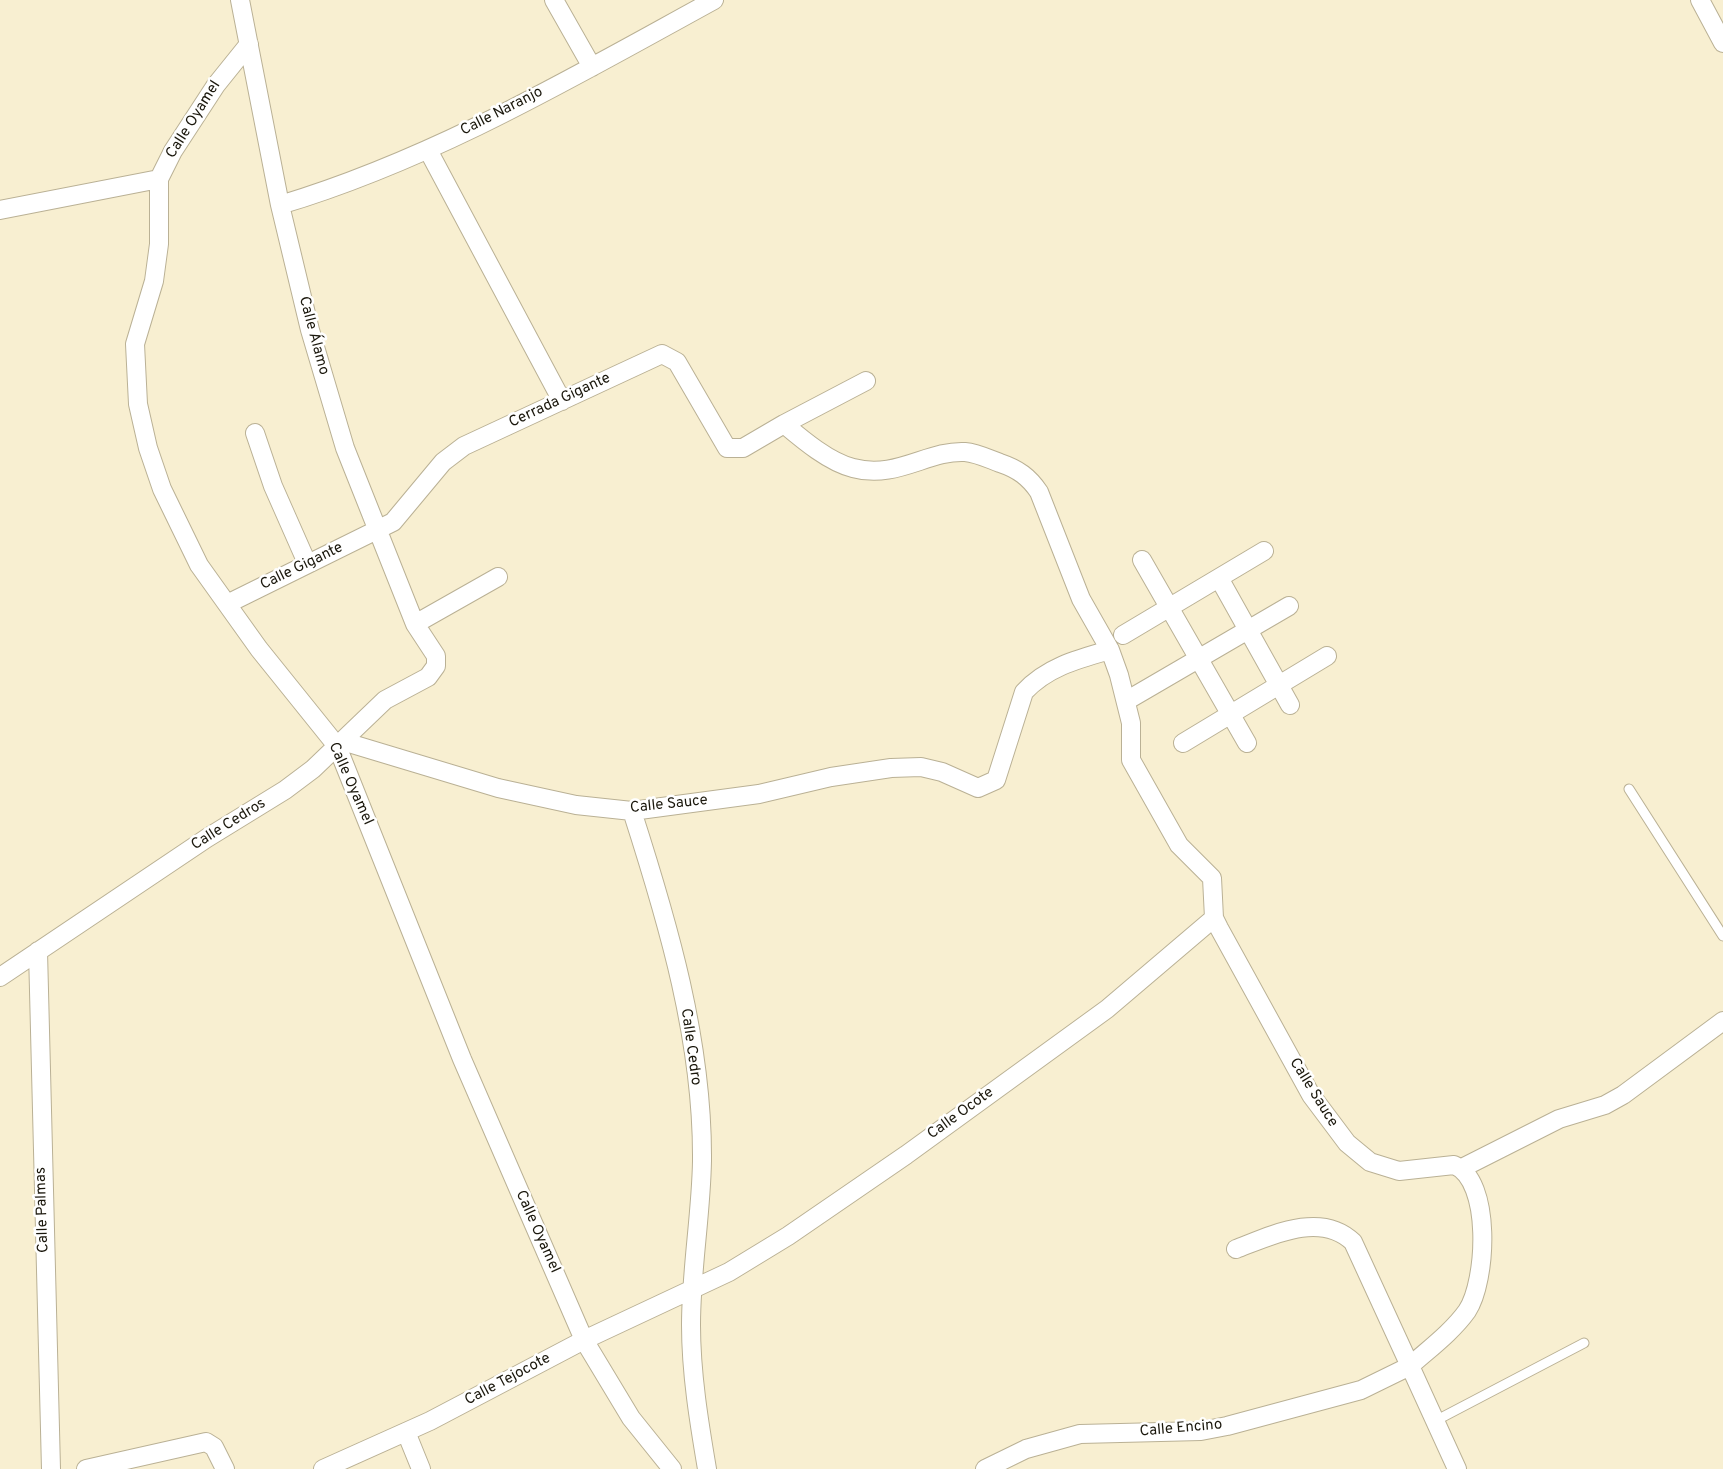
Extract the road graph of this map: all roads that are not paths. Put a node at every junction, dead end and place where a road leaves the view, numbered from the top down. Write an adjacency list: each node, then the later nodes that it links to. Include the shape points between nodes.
1 (240, 0): 6 (street, Calle Álamo)
2 (554, 0): 7 (street)
3 (714, 0): 7 (street, Calle Naranjo)
4 (1700, 0): 5 (street)
5 (1723, 43)
6 (249, 45): 9 (street, Calle Oyamel, via 216,85); 10 (street, Calle Álamo)
7 (592, 67): 8 (street, Calle Naranjo)
8 (428, 150): 10 (street, Calle Naranjo); 13 (street)
9 (159, 179): 11 (street); 22 (street, Calle Oyamel, via 159,244 154,281 135,344 138,404 148,448 178,525 199,565)
10 (280, 206): 16 (street, Calle Álamo, via 310,330 345,448)
11 (0, 210)
12 (866, 381): 14 (street)
13 (562, 401): 14 (street, Cerrada Gigante, via 662,354 677,363 727,448 743,448); 16 (street, Cerrada Gigante, via 453,454 399,517)
14 (784, 424): 28 (street, Calle Sauce, via 853,468 889,470 964,452 1020,471 1039,492 1081,599)
15 (255, 433): 19 (street)
16 (377, 532): 19 (street, Calle Gigante); 25 (street, Calle Álamo)
17 (1264, 551): 21 (street)
18 (1142, 560): 24 (street)
19 (307, 563): 22 (street, Calle Gigante)
20 (498, 578): 25 (street)
21 (1219, 578): 24 (street); 26 (street)
22 (227, 604): 36 (street, Calle Oyamel, via 259,649)
23 (1289, 606): 26 (street)
24 (1169, 607): 27 (street); 31 (street)
25 (415, 624): 29 (street, Calle Álamo)
26 (1248, 630): 31 (street); 32 (street)
27 (1123, 635)
28 (1110, 650): 33 (street, Calle Sauce); 40 (street, Calle Sauce, via 1069,662 1033,682 1024,692 996,780 978,788 921,767 891,768 759,794)
29 (436, 656): 36 (street, Calle Cedros, via 436,666 428,677 385,700)
30 (1327, 656): 32 (street)
31 (1198, 659): 33 (street); 35 (street)
32 (1280, 685): 34 (street); 35 (street)
33 (1126, 701): 41 (street, Calle Sauce, via 1131,723 1131,760 1167,826 1187,855 1212,878)
34 (1290, 705)
35 (1231, 715): 37 (street); 38 (street)
36 (340, 743): 40 (street, Calle Sauce, via 498,788 576,805); 43 (street, Calle Cedros, via 285,790); 49 (street, Calle Oyamel, via 462,1059)
37 (1184, 743)
38 (1247, 743)
39 (1629, 789): 42 (lane)
40 (632, 811): 48 (street, Calle Cedro, via 671,939 697,1089 702,1161)
41 (1214, 918): 46 (street, Calle Sauce, via 1311,1095 1347,1143 1370,1162 1399,1171 1443,1164); 48 (street, Calle Ocote, via 1107,1009 906,1155 788,1236)
42 (1723, 936)
43 (38, 951): 44 (street, Calle Cedros); 54 (street, Calle Palmas)
44 (0, 977)
45 (1723, 1021): 46 (street, via 1605,1106 1559,1119)
46 (1462, 1168): 51 (street, via 1474,1186 1482,1228 1479,1281 1467,1311)
47 (1236, 1249): 51 (street, via 1280,1232 1320,1226 1341,1231 1353,1242)
48 (693, 1290): 49 (street, Calle Tejocote); 60 (street, Calle Cedro, via 694,1379)
49 (584, 1340): 53 (street, Calle Tejocote); 59 (street, Calle Oyamel, via 631,1418)
50 (1584, 1343): 52 (lane)
51 (1410, 1366): 52 (street); 61 (street, Calle Encino, via 1361,1390 1227,1426 1201,1431 1080,1434 1026,1449)
52 (1435, 1421): 62 (street)
53 (406, 1432): 57 (street, Calle Tejocote); 58 (street)
54 (51, 1469)
55 (86, 1469): 56 (street, via 206,1442 214,1447)
56 (225, 1469)
57 (323, 1469)
58 (421, 1469)
59 (672, 1469)
60 (707, 1469)
61 (985, 1469)
62 (1457, 1469)

